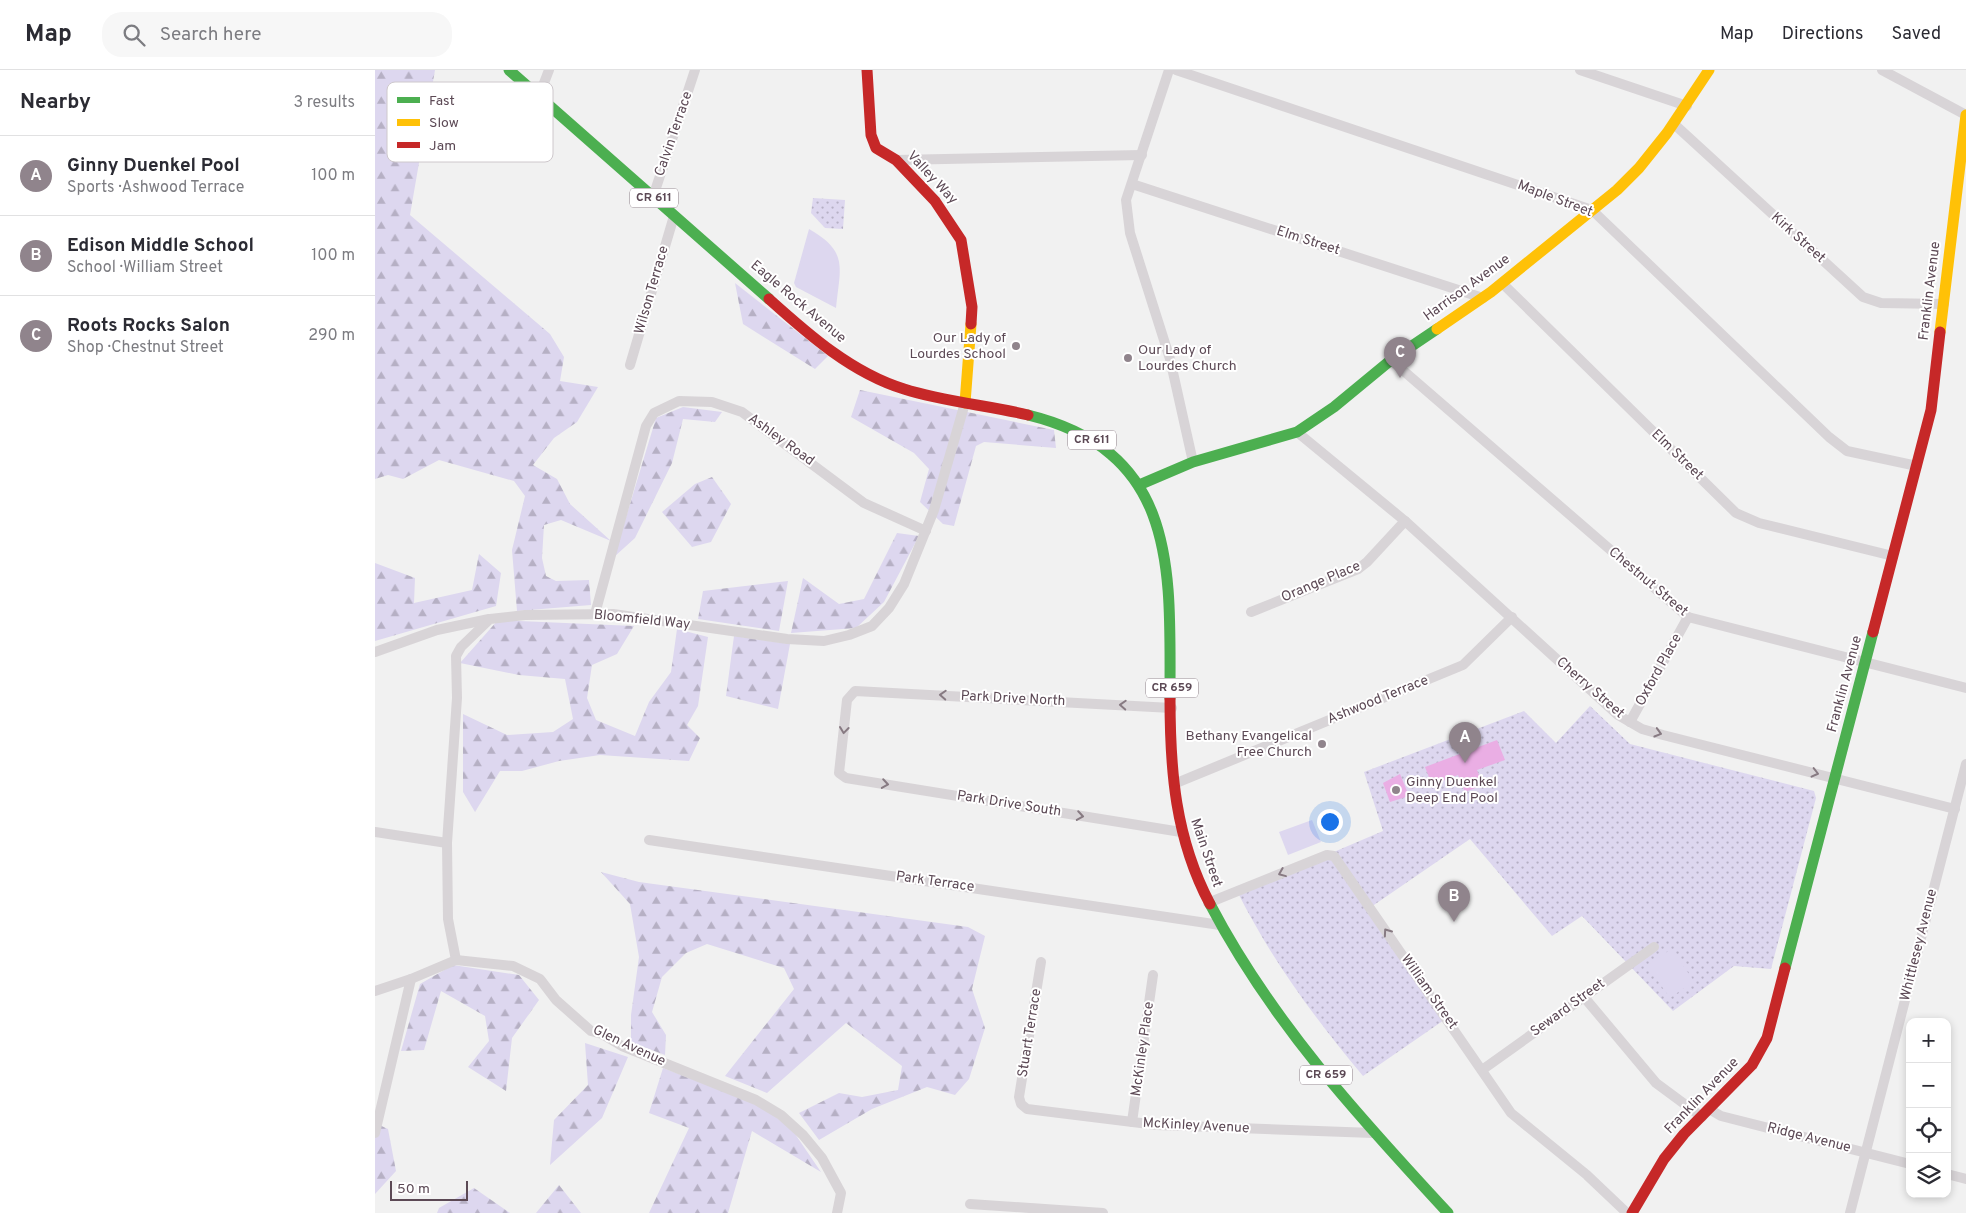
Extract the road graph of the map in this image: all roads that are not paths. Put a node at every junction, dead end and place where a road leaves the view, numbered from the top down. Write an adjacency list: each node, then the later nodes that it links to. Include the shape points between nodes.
1 (509, 70): 10 (street, Eagle Rock Avenue / CR 611)
2 (549, 70): 11 (street)
3 (695, 70): 19 (street, Calvin Terrace)
4 (867, 70): 17 (street, Valley Way, via 871,135 876,148)
5 (1169, 70): 16 (street)
6 (1175, 70): 20 (street, Maple Street)
7 (1580, 70): 12 (street)
8 (1709, 70): 12 (street, Harrison Avenue)
9 (1882, 70): 14 (street)
10 (523, 82)
11 (544, 82)
12 (1687, 106): 15 (street, Harrison Avenue)
13 (553, 108): 19 (street, Eagle Rock Avenue / CR 611)
14 (1966, 115): 24 (street, Franklin Avenue)
15 (1673, 124): 20 (street, Harrison Avenue, via 1639,168); 24 (street, Kirk Street, via 1863,297 1881,303)
16 (1142, 155): 17 (street); 18 (street)
17 (896, 160): 27 (street, Valley Way, via 944,211 961,240 972,307)
18 (1132, 184): 23 (street, Elm Street); 29 (street, via 1126,200 1127,216 1170,359)
19 (653, 197): 21 (street, Eagle Rock Avenue / CR 611)
20 (1593, 210): 22 (street, Harrison Avenue); 30 (street, Maple Street, via 1847,451)
21 (674, 216): 26 (street, Wilson Terrace); 27 (street, Eagle Rock Avenue / CR 611, via 799,326 848,362 906,390)
22 (1502, 283): 23 (street, Harrison Avenue); 34 (street, Elm Street, via 1736,513 1759,523)
23 (1483, 298): 25 (street, Harrison Avenue)
24 (1944, 304): 30 (street, Franklin Avenue, via 1931,410)
25 (1391, 360): 28 (street, Harrison Avenue, via 1334,407); 38 (street, Chestnut Street)
26 (630, 365)
27 (965, 403): 31 (street, Eagle Rock Avenue / CR 611, via 1037,417 1082,433 1118,460); 33 (street, Bloomfield Way)
28 (1297, 432): 29 (street, Harrison Avenue); 32 (street, Cherry Street)
29 (1193, 462): 31 (street)
30 (1917, 466): 34 (street, Franklin Avenue)
31 (1139, 485): 43 (street, Main Street / CR 659, via 1156,516 1167,556)
32 (1405, 521): 35 (street, Orange Place, via 1358,569); 37 (street, Cherry Street)
33 (926, 531): 36 (street, Bloomfield Way, via 905,584 889,608 872,626 849,635 824,640 787,639); 36 (street, Ashley Road, via 864,503 742,412 712,402 679,401 653,413 646,426)
34 (1893, 556): 41 (street, Franklin Avenue)
35 (1251, 612)
36 (595, 614): 39 (street, Bloomfield Way)
37 (1511, 617): 44 (street, Cherry Street, via 1618,715); 48 (street, Ashwood Terrace, via 1463,666)
38 (1688, 617): 41 (street, Chestnut Street); 44 (street, Oxford Place)
39 (490, 619): 40 (street, Bloomfield Way, via 437,630); 53 (street, via 455,656 457,698)
40 (375, 652)
41 (1866, 662): 42 (street, Chestnut Street); 47 (street, Franklin Avenue)
42 (1966, 688)
43 (1172, 708): 46 (street, Park Drive North, one-way to 46, via 855,690 847,700); 48 (street, Main Street / CR 659)
44 (1630, 722): 47 (street, Cherry Street, one-way to 47, via 1663,735)
45 (1966, 764): 49 (street, Whittlesey Avenue)
46 (839, 773): 51 (street, Park Drive South, one-way to 51, via 846,778)
47 (1836, 778): 49 (street, Cherry Street); 65 (street, Franklin Avenue, via 1767,1038 1753,1065)
48 (1174, 784): 51 (street, Main Street / CR 659)
49 (1955, 809): 69 (street, Whittlesey Avenue, via 1922,927)
50 (375, 832): 53 (street)
51 (1181, 832): 54 (street, Main Street / CR 659)
52 (649, 840): 55 (street, Park Terrace)
53 (447, 843): 57 (street, via 448,918)
54 (1209, 903): 55 (street, Main Street / CR 659); 63 (street, William Street, one-way to 54, via 1334,856 1327,855)
55 (1220, 924): 68 (street, Main Street / CR 659, via 1240,961 1276,1014)
56 (1654, 946): 62 (street, Seward Street)
57 (455, 960): 60 (street); 75 (street, Glen Avenue, via 513,966 540,979 556,1000 591,1031 756,1100 778,1114 803,1135 822,1158 841,1193)
58 (1041, 962): 64 (street, Stuart Terrace, via 1019,1097)
59 (1153, 975): 66 (street, McKinley Place)
60 (411, 980): 61 (street); 67 (street)
61 (375, 991)
62 (1584, 997): 63 (street, Seward Street); 65 (street, Ridge Avenue, via 1656,1083)
63 (1483, 1070): 74 (street, William Street, via 1511,1113)
64 (1021, 1104): 66 (street, McKinley Avenue, via 1027,1109)
65 (1706, 1113): 69 (street, Ridge Avenue); 74 (street, Franklin Avenue, via 1664,1159)
66 (1132, 1122): 68 (street, McKinley Avenue)
67 (375, 1133)
68 (1373, 1133): 77 (street, Main Street / CR 659)
69 (1867, 1152): 70 (street, Ridge Avenue); 78 (street, Whittlesey Avenue)
70 (1906, 1163)
71 (1951, 1175): 72 (street)
72 (1966, 1178)
73 (971, 1204): 76 (street)
74 (1634, 1212)
75 (837, 1213)
76 (1103, 1213)
77 (1448, 1213)
78 (1850, 1213)

